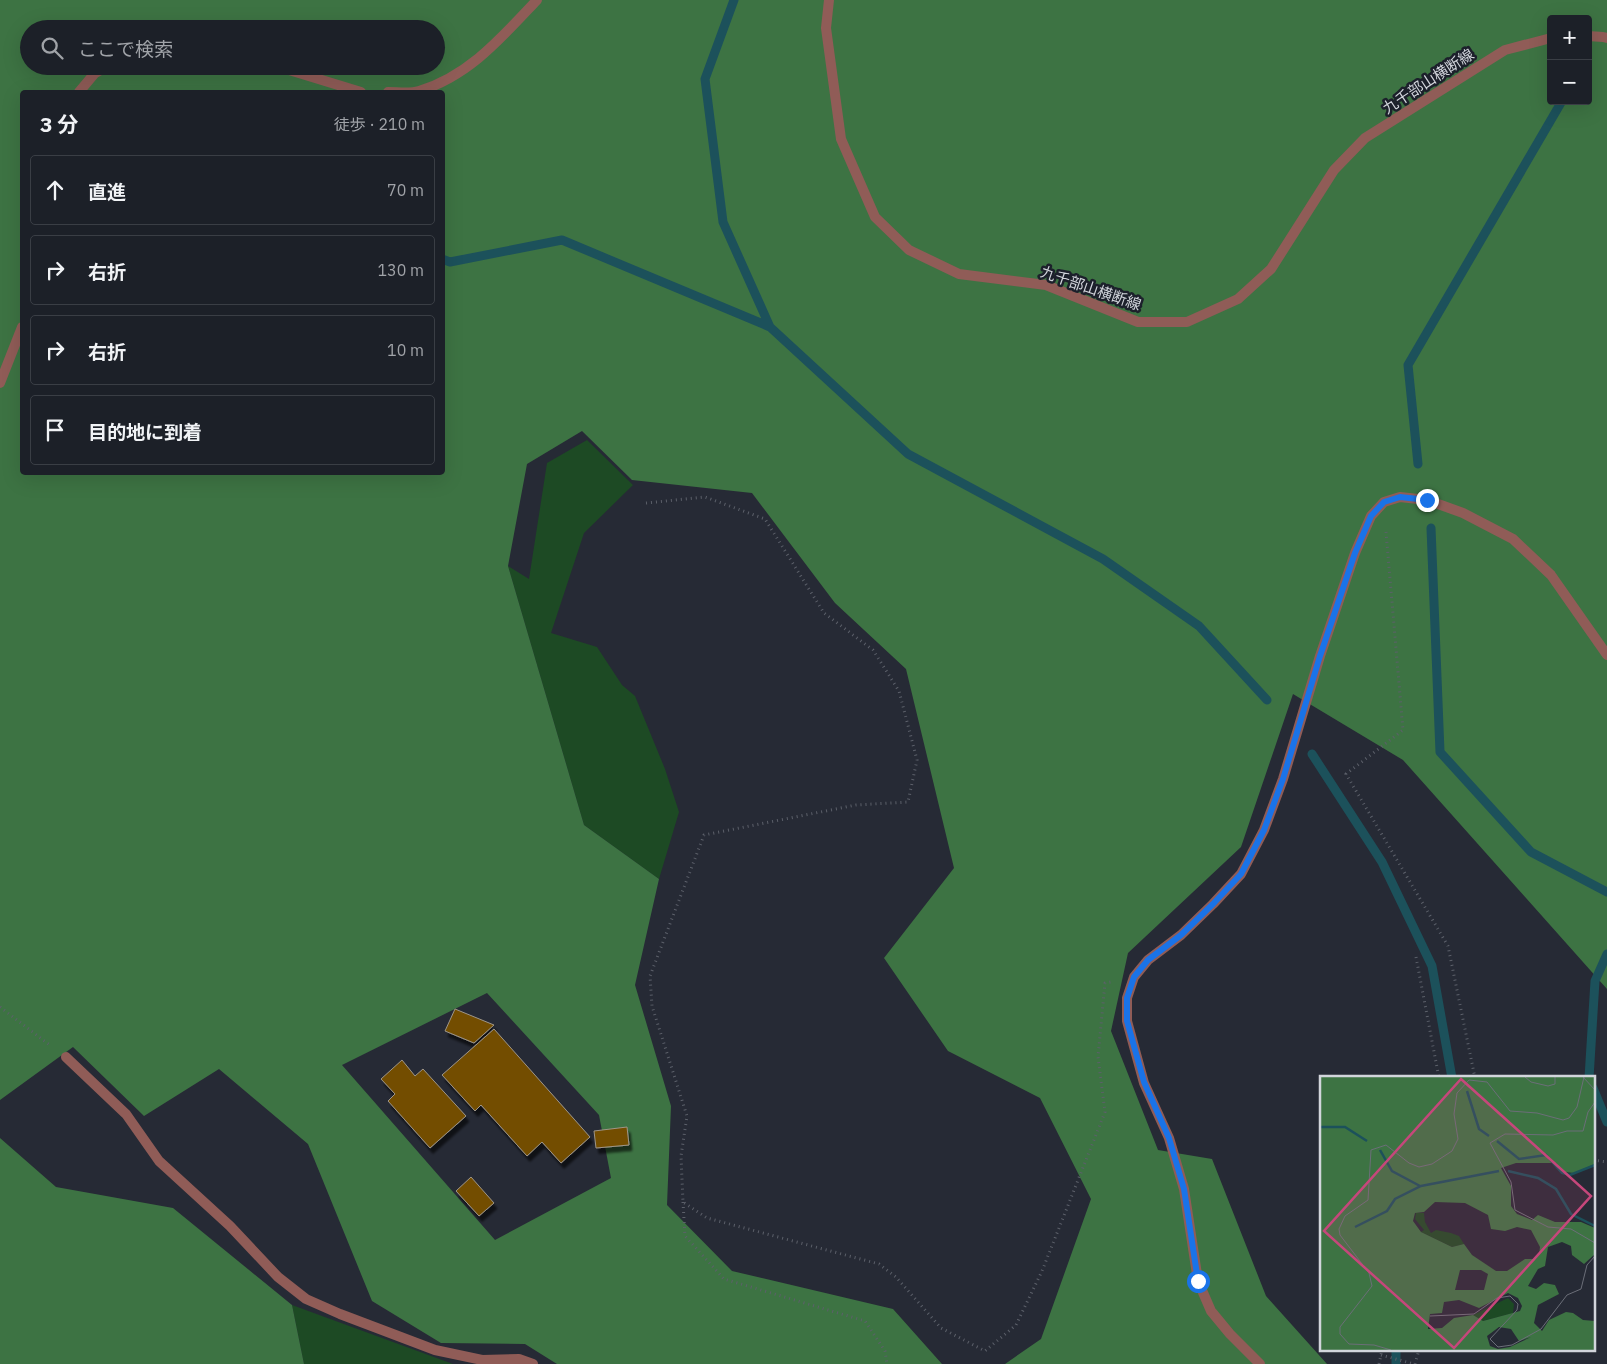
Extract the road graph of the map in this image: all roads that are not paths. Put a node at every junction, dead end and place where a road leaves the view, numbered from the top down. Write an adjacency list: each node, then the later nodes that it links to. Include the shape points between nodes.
1 (536, 0): 10 (street, via 494,46 454,77)
2 (829, 0): 5 (street, 九千部山横断線, via 826,28 841,138 875,217 909,250 959,274 1046,285 1138,322 1187,322 1238,299 1271,269 1334,170 1365,138 1505,50)
3 (1592, 36): 4 (street)
4 (1607, 38)
5 (1547, 39)
6 (93, 75): 8 (street)
7 (305, 75): 9 (street)
8 (82, 90)
9 (354, 90)
10 (423, 90)
11 (20, 333): 12 (street)
12 (0, 383)
13 (1607, 655): 16 (street, via 1551,575 1513,539 1464,513 1427,500 1400,497 1384,502 1371,516 1355,553 1283,779 1264,830 1241,874 1181,935 1148,960 1134,977 1127,998 1127,1021 1144,1082 1169,1138 1184,1189 1198,1281 1211,1311)
14 (66, 1057): 15 (street, via 126,1114 159,1161 230,1226 278,1277 306,1299 435,1350 482,1360 519,1358)
15 (532, 1364)
16 (1260, 1364)

